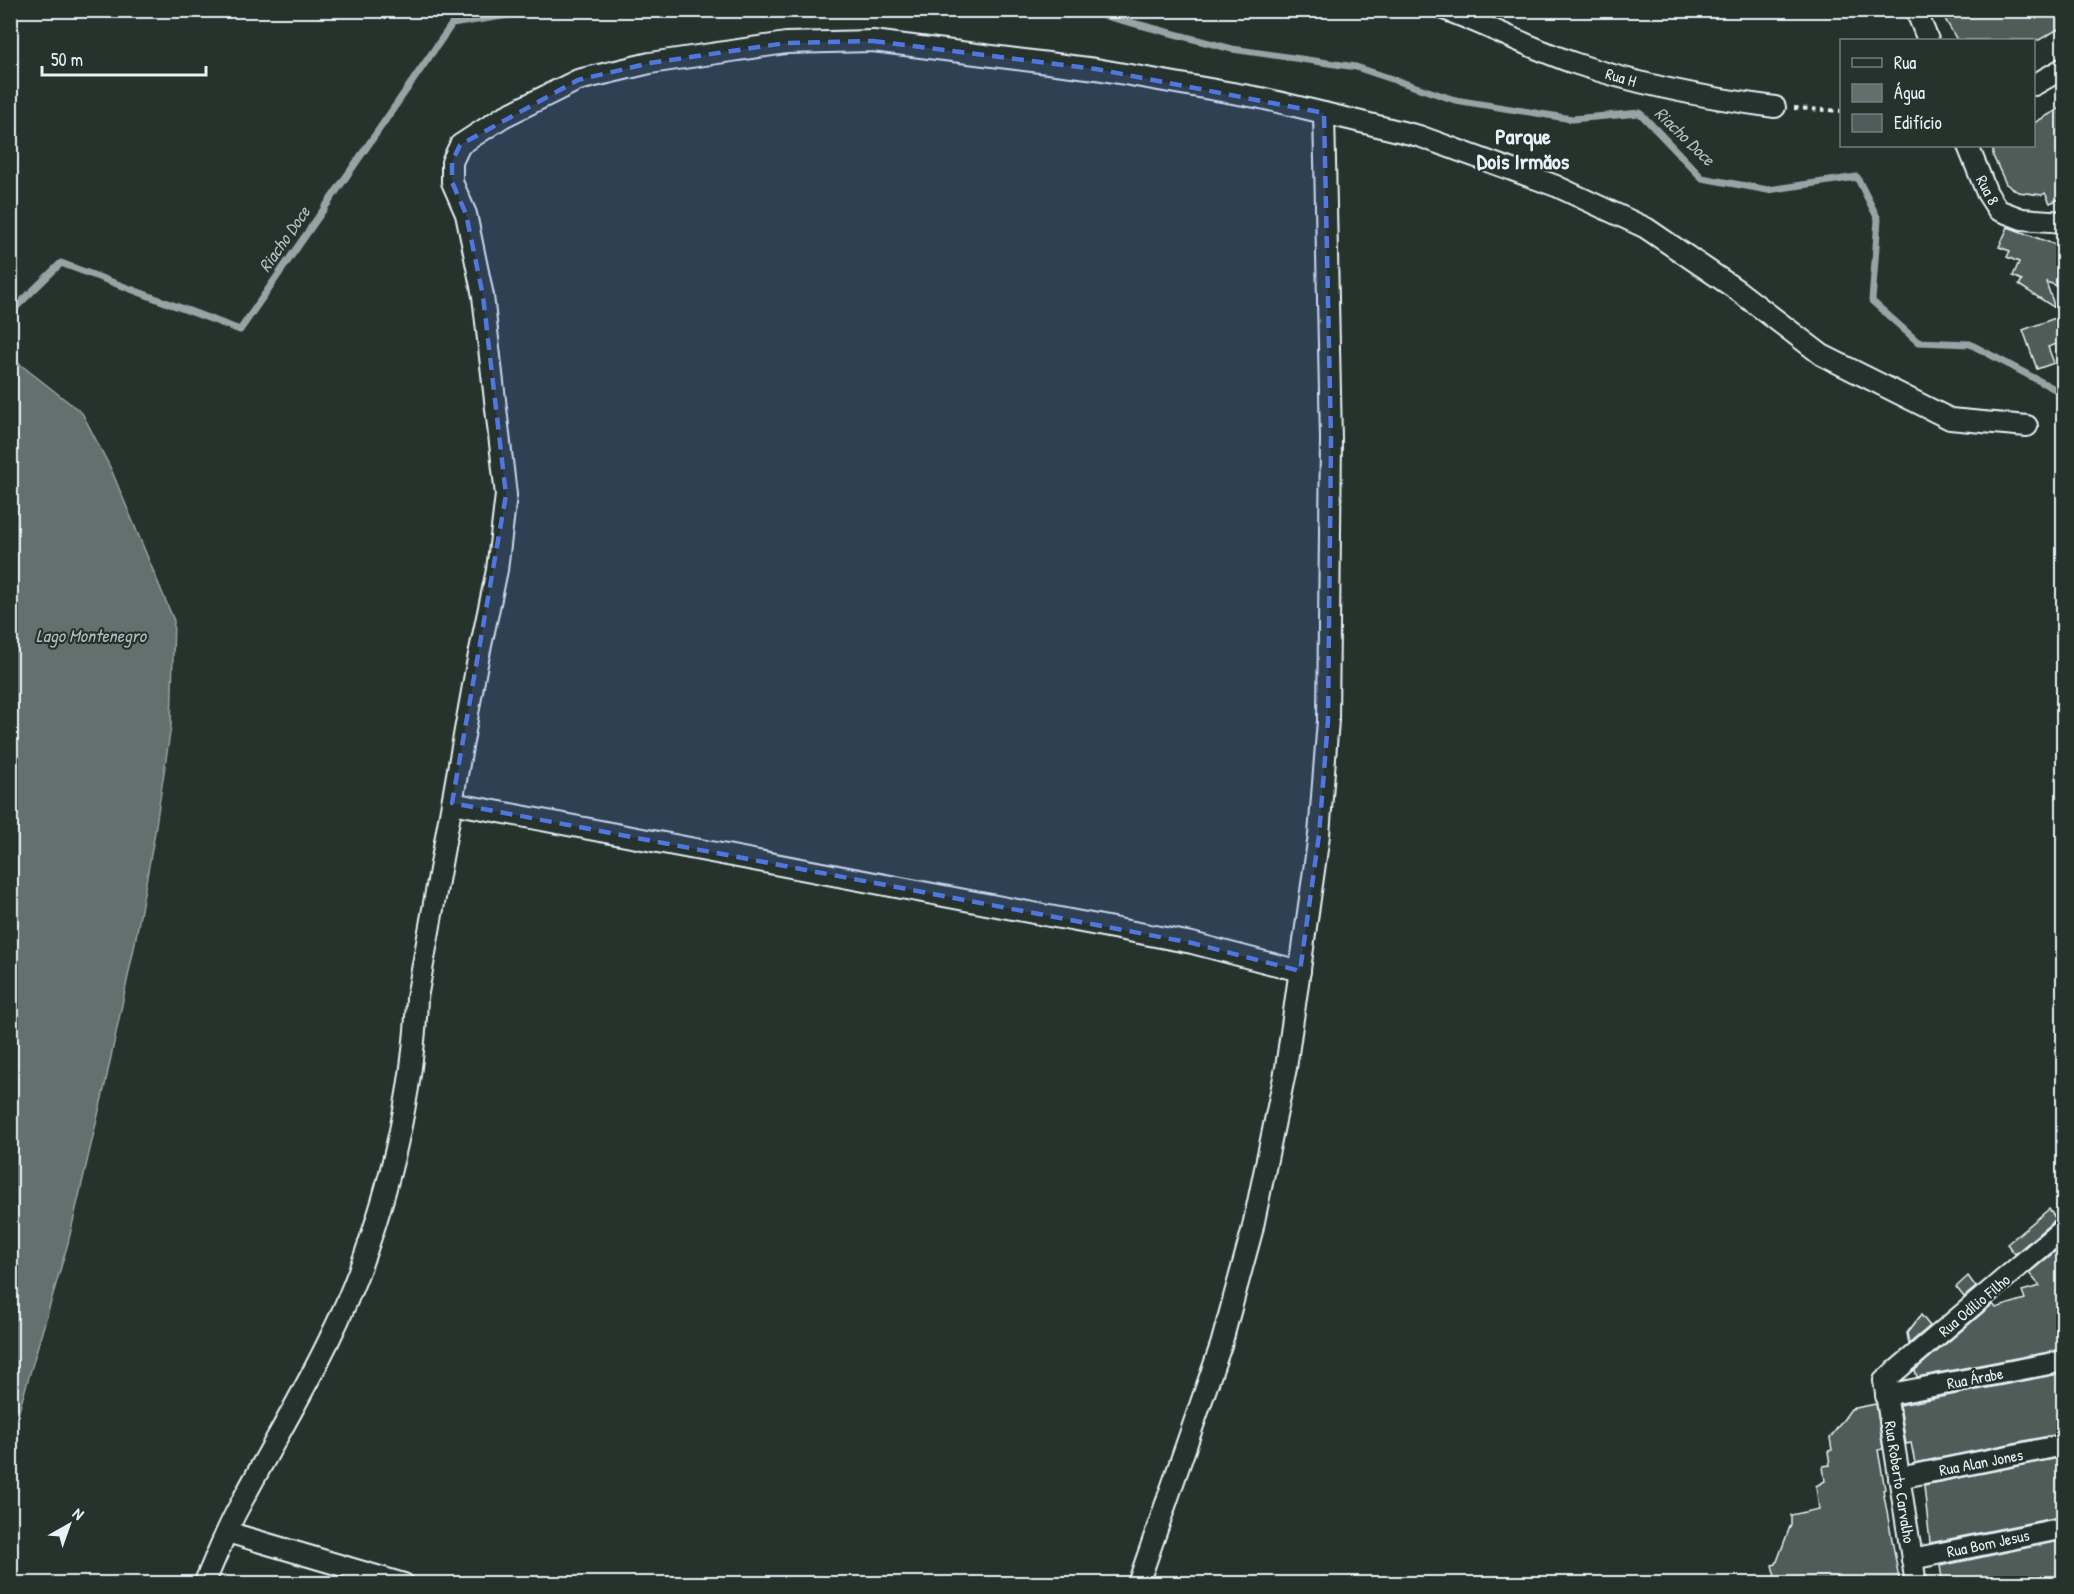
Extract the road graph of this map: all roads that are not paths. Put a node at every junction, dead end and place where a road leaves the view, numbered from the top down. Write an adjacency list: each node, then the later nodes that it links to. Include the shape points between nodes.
1 (1446, 10): 6 (street, Rua H, via 1621,78)
2 (1916, 10): 3 (street)
3 (1928, 39)
4 (2064, 68): 5 (street)
5 (2035, 84)
6 (1775, 107)
7 (1324, 113): 10 (street, via 1419,136 1556,186 1646,228 1822,355 1950,418); 11 (street, via 1096,69 873,41 786,44 650,63 579,80 503,117 460,145 452,162 452,182 466,214 483,296 506,495 496,570); 12 (street, via 1331,439 1328,720 1319,836)
8 (1968, 147): 9 (street, Rua 8, via 1998,210 2022,219)
9 (2062, 221)
10 (2027, 426)
11 (452, 803): 12 (street, via 1192,943); 19 (street, via 417,998 415,1043 379,1212 330,1340)
12 (1300, 972): 23 (street, via 1286,1068 1252,1231 1221,1345)
13 (2064, 1228): 15 (street, Rua Odílio Filho)
14 (2064, 1361): 15 (street, Rua Árabe)
15 (1885, 1388): 17 (street, Rua Roberto Carvalho)
16 (2064, 1445): 17 (street, Rua Alan Jones)
17 (1899, 1478): 20 (street, Rua Roberto Carvalho)
18 (2064, 1528): 20 (street, Rua Bom Jesus)
19 (227, 1532): 21 (street); 22 (street)
20 (1912, 1559): 24 (street, Rua Roberto Carvalho)
21 (204, 1584)
22 (404, 1584)
23 (1138, 1584)
24 (1916, 1584)

